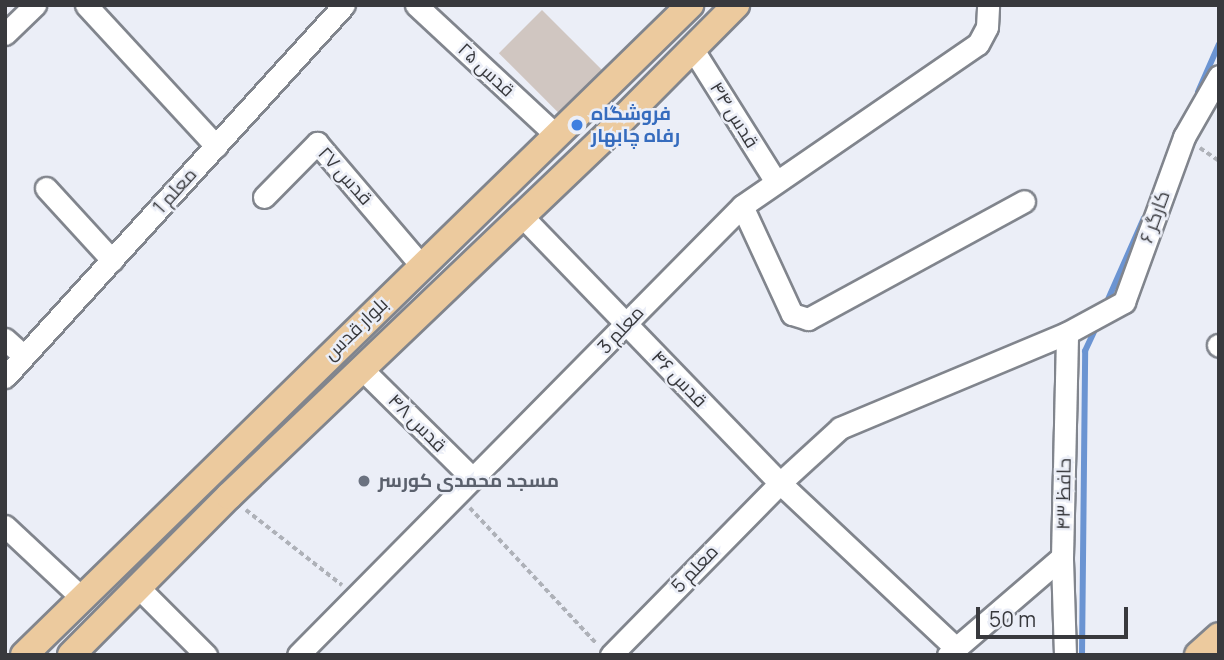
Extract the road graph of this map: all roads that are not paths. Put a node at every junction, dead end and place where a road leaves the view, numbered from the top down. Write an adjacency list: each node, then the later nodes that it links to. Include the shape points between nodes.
1 (35, 5): 8 (street)
2 (86, 5): 14 (street)
3 (344, 5): 14 (street, معلم 1)
4 (416, 5): 13 (street, قدس ۲۵)
5 (690, 5): 11 (main road, بلوار قدس)
6 (736, 5): 9 (main road, بلوار قدس)
7 (988, 5): 17 (street, معلم 3, via 987,27 978,44)
8 (5, 34)
9 (692, 48): 12 (main road, بلوار قدس); 17 (street, قدس ۴۴)
10 (1219, 76): 26 (street, کارگر ۶, via 1184,137 1124,303)
11 (587, 107): 12 (main road, via 592,131); 13 (main road, بلوار قدس)
12 (608, 134): 16 (main road, بلوار قدس)
13 (556, 135): 15 (main road, بلوار قدس)
14 (216, 146): 23 (street, معلم 1)
15 (537, 155): 16 (main road, via 553,156 563,164); 24 (main road, بلوار قدس)
16 (561, 180): 22 (main road, بلوار قدس)
17 (776, 182): 21 (street, معلم 3)
18 (46, 188): 23 (street)
19 (264, 197): 24 (street, قدس ۲۷, via 317,143)
20 (1024, 201): 21 (street, via 807,318 792,314)
21 (742, 206): 25 (street, معلم 3)
22 (521, 215): 25 (street, قدس ۴۶); 29 (main road, بلوار قدس)
23 (112, 260): 28 (street, معلم 1)
24 (421, 265): 36 (main road, بلوار قدس)
25 (626, 324): 31 (street, معلم 3); 32 (street, قدس ۴۶)
26 (1067, 333): 32 (street, کارگر ۶, via 840,428); 34 (street, حافظ ۴۳)
27 (5, 340): 28 (street)
28 (24, 356): 30 (street, معلم 1)
29 (362, 369): 31 (street, قدس ۴۸); 35 (main road, بلوار قدس)
30 (5, 377)
31 (471, 477): 43 (street, معلم 3)
32 (779, 483): 38 (street, معلم 5); 39 (street, قدس ۴۶)
33 (5, 526): 36 (street)
34 (1062, 557): 39 (street); 44 (street, حافظ ۴۳)
35 (139, 588): 41 (main road, بلوار قدس); 42 (street)
36 (81, 597): 40 (main road, بلوار قدس)
37 (1219, 636): 45 (main road)
38 (604, 650)
39 (952, 651)
40 (24, 655)
41 (71, 655)
42 (206, 655)
43 (298, 655)
44 (1065, 655)
45 (1198, 655)

